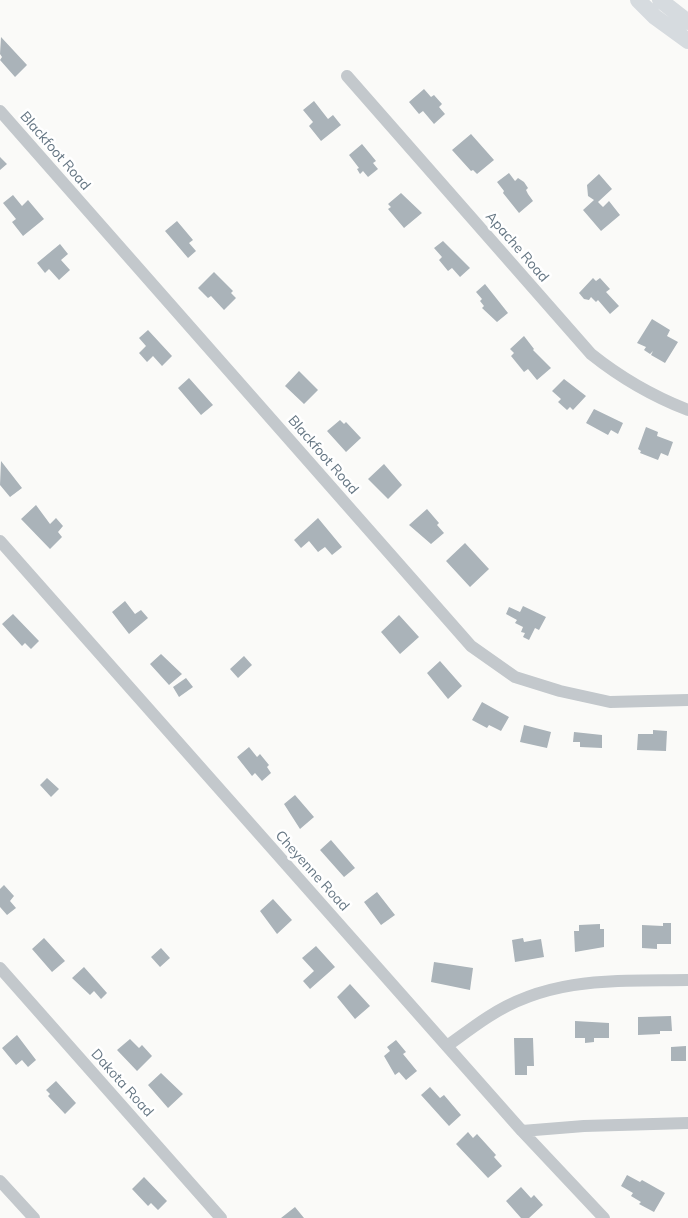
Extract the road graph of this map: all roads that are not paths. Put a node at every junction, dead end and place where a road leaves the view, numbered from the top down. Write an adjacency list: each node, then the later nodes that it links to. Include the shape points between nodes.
1 (638, 0): 4 (main road, via 655,17)
2 (660, 0): 3 (main road)
3 (688, 22)
4 (688, 40)
5 (347, 76): 7 (street, Apache Road, via 591,354 617,375 666,402)
6 (0, 111): 9 (street, Blackfoot Road, via 471,646 515,677 560,691 610,702)
7 (688, 410)
8 (0, 542): 12 (street, Cheyenne Road)
9 (688, 700)
10 (0, 968): 17 (street, Dakota Road)
11 (688, 980): 12 (street, via 603,981 547,989 488,1016)
12 (447, 1046): 14 (street, Cheyenne Road)
13 (688, 1123): 14 (street)
14 (522, 1131): 18 (street, Cheyenne Road)
15 (0, 1181): 16 (street)
16 (34, 1218)
17 (222, 1218)
18 (604, 1218)

